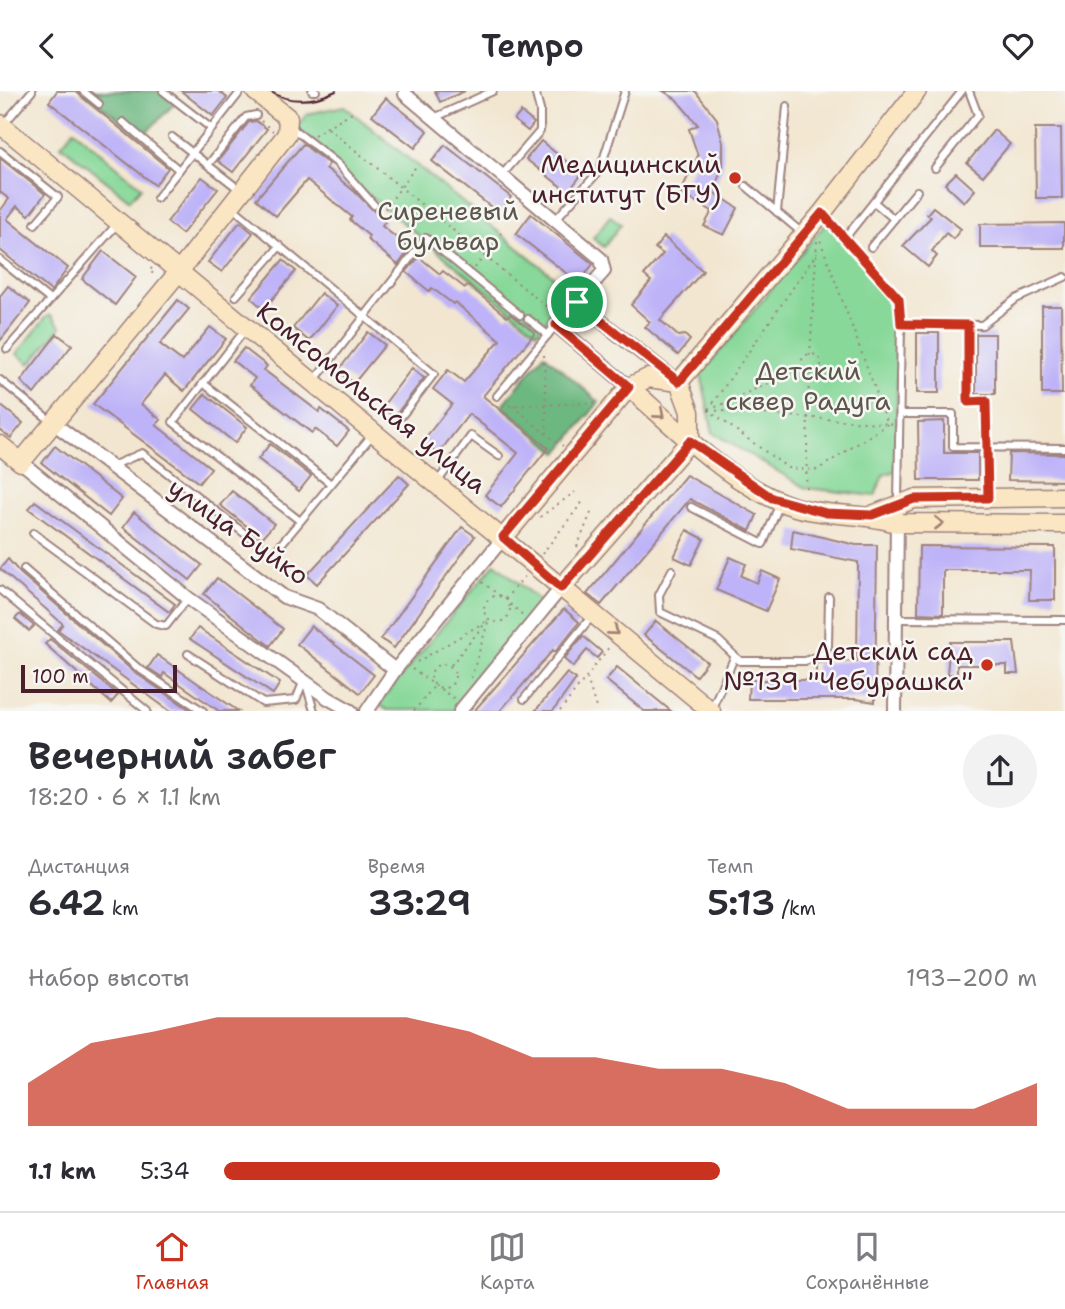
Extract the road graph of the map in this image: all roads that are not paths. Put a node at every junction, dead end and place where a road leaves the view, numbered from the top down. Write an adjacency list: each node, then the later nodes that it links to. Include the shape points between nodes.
1 (32, 91): 18 (lane)
2 (83, 91): 13 (lane)
3 (163, 91): 20 (lane)
4 (242, 91): 20 (lane)
5 (255, 91): 19 (street)
6 (493, 91): 16 (lane)
7 (535, 91): 27 (lane, via 540,131)
8 (625, 91): 37 (lane, via 600,170)
9 (917, 91): 35 (street)
10 (962, 91): 32 (lane)
11 (969, 91): 25 (lane, via 978,115)
12 (405, 94): 16 (street)
13 (99, 104)
14 (787, 106): 34 (lane)
15 (256, 115): 24 (lane, via 246,117)
16 (434, 118): 27 (street)
17 (123, 122): 26 (lane)
18 (1, 125): 38 (street, Комсомольская улица)
19 (286, 127): 31 (street); 33 (lane, via 338,164)
20 (212, 129): 23 (lane)
21 (172, 137): 23 (lane)
22 (0, 151): 39 (lane, via 58,197)
23 (193, 153): 24 (lane); 26 (lane)
24 (208, 165): 31 (lane)
25 (935, 168)
26 (179, 170): 30 (lane)
27 (502, 175): 37 (street)
28 (746, 187): 34 (lane)
29 (917, 191): 36 (lane)
30 (157, 198)
31 (236, 199): 42 (lane); 45 (street)
32 (874, 202): 36 (lane); 41 (lane)
33 (374, 205)
34 (777, 212): 40 (lane)
35 (822, 213): 40 (street); 41 (lane)
36 (894, 219): 43 (lane)
37 (555, 220): 49 (street, via 604,265 604,271)
38 (118, 222): 45 (street, Комсомольская улица); 48 (lane)
39 (35, 224)
40 (804, 234): 59 (street)
41 (845, 238): 53 (lane, via 899,299)
42 (280, 246): 47 (lane); 51 (lane)
43 (871, 247)
44 (1, 263): 48 (lane)
45 (178, 273): 55 (street, Комсомольская улица); 66 (street)
46 (1065, 277): 54 (lane, via 1016,299 982,325)
47 (236, 296)
48 (50, 300): 57 (lane)
49 (577, 302): 56 (street); 59 (street)
50 (520, 315): 51 (lane, via 426,238)
51 (366, 316): 61 (lane); 65 (lane, via 434,374)
52 (528, 319): 56 (lane)
53 (901, 324): 54 (lane); 64 (lane)
54 (968, 325): 70 (lane, via 968,402 986,401)
55 (247, 328): 60 (lane); 61 (street, Комсомольская улица)
56 (552, 330): 62 (street); 63 (lane)
57 (7, 349)
58 (0, 380): 66 (lane)
59 (679, 382): 62 (street, via 648,379); 68 (street, via 690,412)
60 (203, 383): 76 (lane); 83 (lane, via 173,422)
61 (313, 383): 67 (street, Комсомольская улица)
62 (629, 387): 68 (street, one-way to 68); 87 (street)
63 (497, 397)
64 (900, 414): 70 (lane, via 953,414 953,447); 80 (lane)
65 (400, 418)
66 (52, 422): 73 (street); 74 (street, улица Буйко)
67 (374, 432): 75 (street, Комсомольская улица); 76 (lane)
68 (690, 441): 79 (street, via 750,485); 90 (street)
69 (0, 445): 73 (street)
70 (987, 447): 71 (lane); 78 (lane)
71 (1065, 448)
72 (499, 456): 75 (lane, via 471,436)
73 (21, 462): 92 (street)
74 (110, 467): 83 (lane, via 142,453 272,555); 99 (street, улица Буйко, via 284,597 318,609)
75 (437, 483): 87 (street, Комсомольская улица)
76 (331, 484): 83 (lane)
77 (1065, 497): 78 (street)
78 (988, 498): 80 (street)
79 (781, 501): 81 (lane, via 763,544); 82 (street, via 826,513)
80 (898, 503): 82 (street); 84 (street)
81 (691, 507)
82 (872, 515): 84 (street)
83 (300, 521)
84 (896, 523): 85 (street, one-way to 85); 95 (street)
85 (1065, 524)
86 (33, 533): 92 (lane, via 156,624 166,626)
87 (503, 537): 90 (street, Комсомольская улица); 99 (street)
88 (24, 569): 105 (lane, via 138,669)
89 (671, 571): 98 (lane, via 659,594 660,612 718,640)
90 (561, 588): 94 (street, Комсомольская улица); 102 (street)
91 (2, 594): 104 (lane)
92 (188, 597): 100 (street)
93 (829, 597): 98 (lane, via 825,653 805,661)
94 (593, 614): 101 (lane); 103 (street, Комсомольская улица, one-way to 103)
95 (896, 619): 96 (lane); 109 (street)
96 (1065, 620)
97 (188, 654): 100 (lane, via 263,703 296,700)
98 (734, 658): 103 (lane)
99 (395, 670): 108 (street)
100 (304, 679): 106 (lane); 107 (street)
101 (524, 699)
102 (462, 708)
103 (703, 708)
104 (147, 711)
105 (202, 711)
106 (314, 711)
107 (351, 711)
108 (367, 711)
109 (895, 711)

